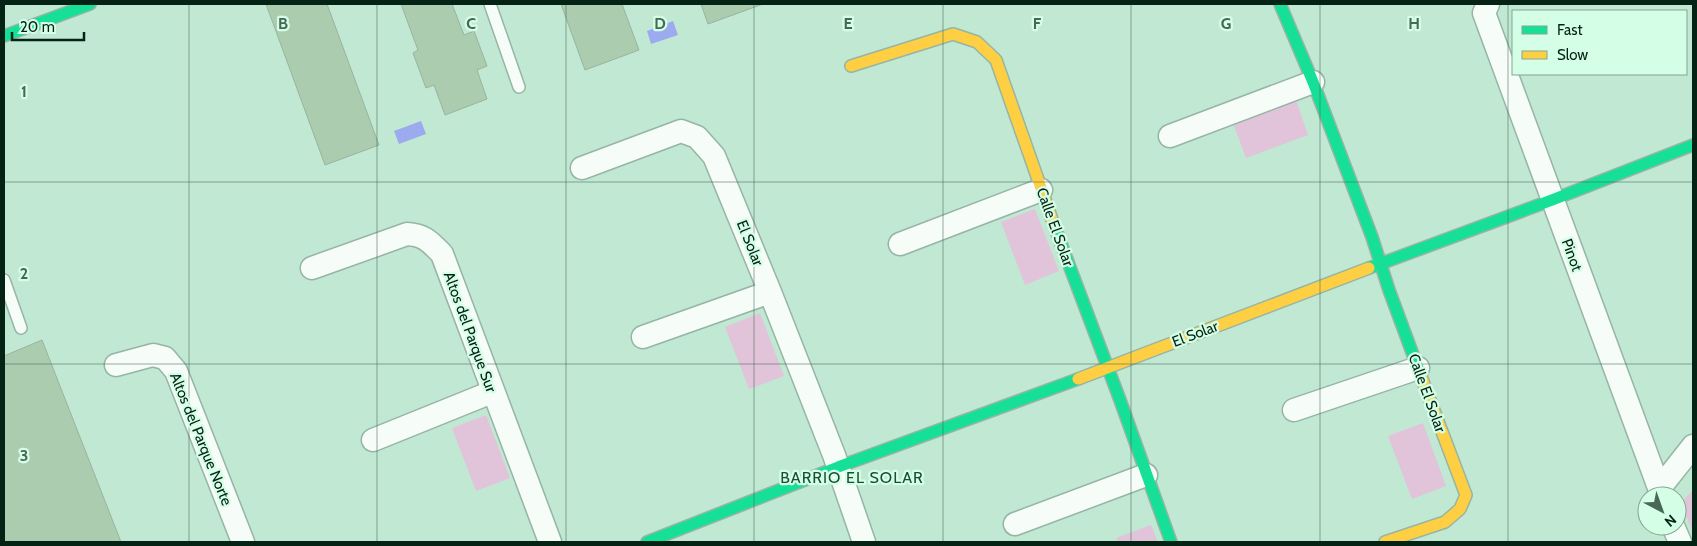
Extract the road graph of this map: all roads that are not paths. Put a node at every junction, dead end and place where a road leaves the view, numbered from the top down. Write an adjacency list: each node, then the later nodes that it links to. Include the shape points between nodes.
1 (90, 4): 5 (street)
2 (490, 4): 8 (lane)
3 (1280, 4): 7 (street, Calle El Solar)
4 (1486, 8): 13 (street, Pinot)
5 (4, 36)
6 (851, 66): 12 (street, Calle El Solar, via 953,34 969,37 981,44 996,60)
7 (1313, 82): 9 (street); 15 (street, Calle El Solar)
8 (519, 87)
9 (1170, 136)
10 (1693, 146): 13 (street, El Solar)
11 (582, 168): 18 (street, El Solar, via 681,132 697,137 714,156)
12 (1041, 190): 14 (street); 22 (street, Calle El Solar)
13 (1552, 200): 15 (street, El Solar); 30 (street, Pinot)
14 (900, 244)
15 (1381, 263): 22 (street, El Solar); 23 (street, Calle El Solar)
16 (312, 268): 24 (street, Altos del Parque Sur, via 407,234 418,234 428,240 442,254)
17 (4, 280): 19 (lane)
18 (770, 292): 20 (street); 28 (street, El Solar)
19 (21, 328)
20 (644, 336)
21 (116, 365): 33 (street, Altos del Parque Norte, via 153,355 165,358 176,372)
22 (1107, 368): 28 (street, El Solar); 29 (street, Calle El Solar)
23 (1418, 368): 25 (street); 38 (street, Calle El Solar, via 1466,495 1460,509 1444,522)
24 (492, 392): 26 (street); 34 (street, Altos del Parque Sur)
25 (1294, 410)
26 (373, 440)
27 (1689, 461): 31 (street)
28 (838, 467): 35 (street, El Solar); 36 (street)
29 (1146, 475): 32 (street); 37 (street, Calle El Solar)
30 (1658, 486)
31 (1666, 486)
32 (1015, 524)
33 (242, 542)
34 (550, 542)
35 (647, 542)
36 (864, 542)
37 (1171, 542)
38 (1386, 542)

